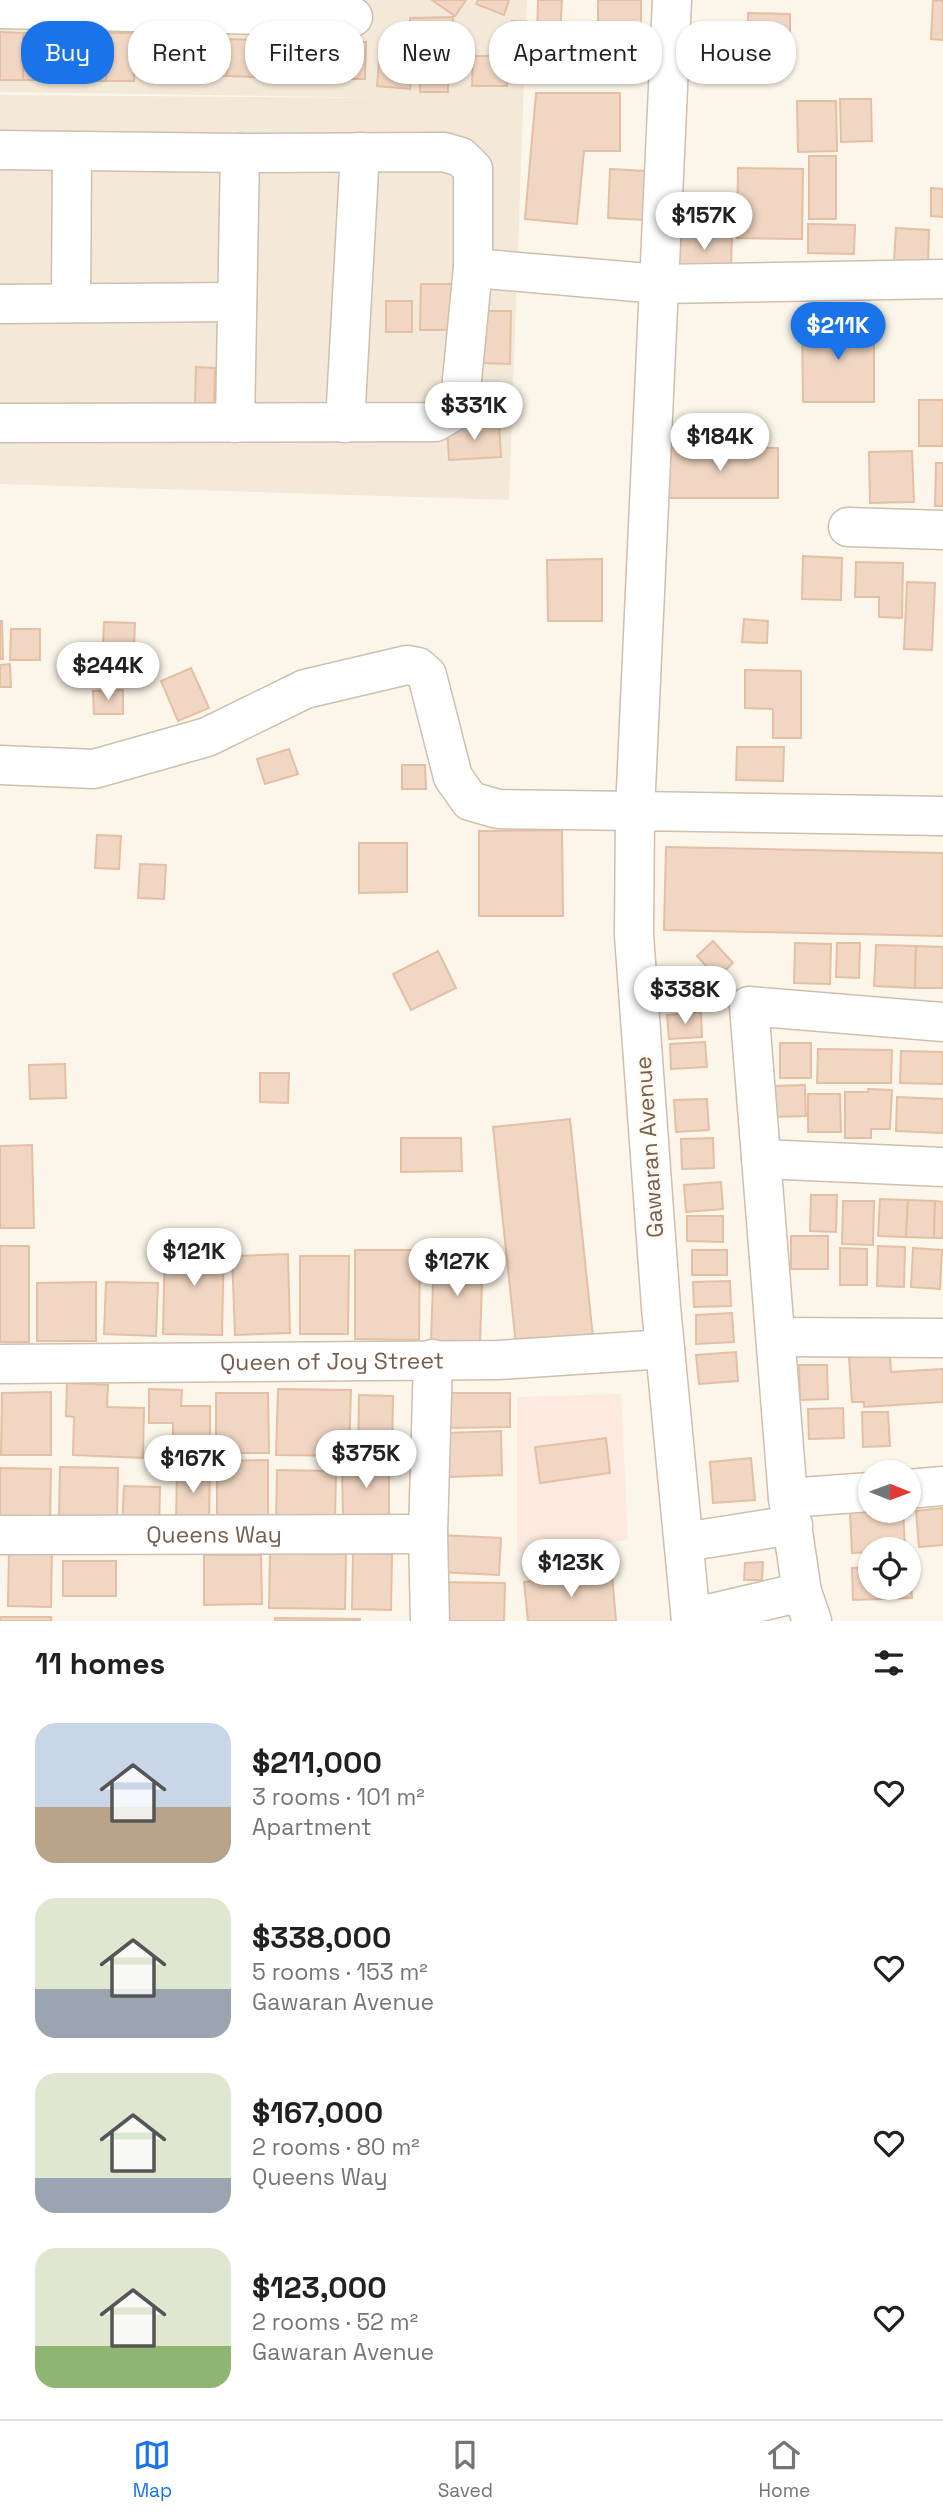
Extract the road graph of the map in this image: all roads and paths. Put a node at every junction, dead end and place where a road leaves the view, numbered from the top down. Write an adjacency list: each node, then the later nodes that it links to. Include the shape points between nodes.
1 (672, 0): 11 (street, Gawaran Avenue)
2 (19, 6): 3 (street)
3 (179, 7): 4 (street)
4 (353, 17)
5 (0, 150): 6 (street)
6 (72, 151): 8 (street); 13 (street)
7 (360, 152): 8 (street); 9 (street, via 444,152 461,157 473,169); 17 (street)
8 (240, 153): 12 (street)
9 (474, 268): 11 (street); 17 (street, via 460,400 452,412 435,422)
10 (943, 279): 11 (street)
11 (659, 284): 21 (street, Gawaran Avenue)
12 (237, 302): 13 (street); 16 (street)
13 (71, 303): 14 (street)
14 (0, 304)
15 (0, 423): 16 (street)
16 (235, 423): 17 (street)
17 (345, 423)
18 (848, 527): 19 (street)
19 (943, 530)
20 (0, 765): 21 (street, via 94,769 207,737 305,689 407,665 427,675 453,777 470,801 498,809)
21 (635, 811): 22 (street); 28 (street, Gawaran Avenue, via 634,935)
22 (943, 816)
23 (943, 1022): 24 (street, via 749,1006)
24 (761, 1159): 25 (street); 26 (street)
25 (943, 1167)
26 (777, 1337): 27 (street); 34 (street)
27 (943, 1338)
28 (665, 1349): 29 (street, Queen of Joy Street, via 498,1360); 37 (street, Gawaran Avenue)
29 (433, 1359): 30 (street, Queen of Joy Street); 35 (street)
30 (0, 1364)
31 (943, 1486): 32 (street)
32 (921, 1488)
33 (858, 1495): 34 (street)
34 (790, 1511): 37 (street); 38 (street)
35 (428, 1534): 36 (street, Queens Way); 40 (street)
36 (0, 1535)
37 (684, 1542): 39 (street, Gawaran Avenue)
38 (807, 1606): 39 (street)
39 (691, 1619)
40 (430, 1621)

